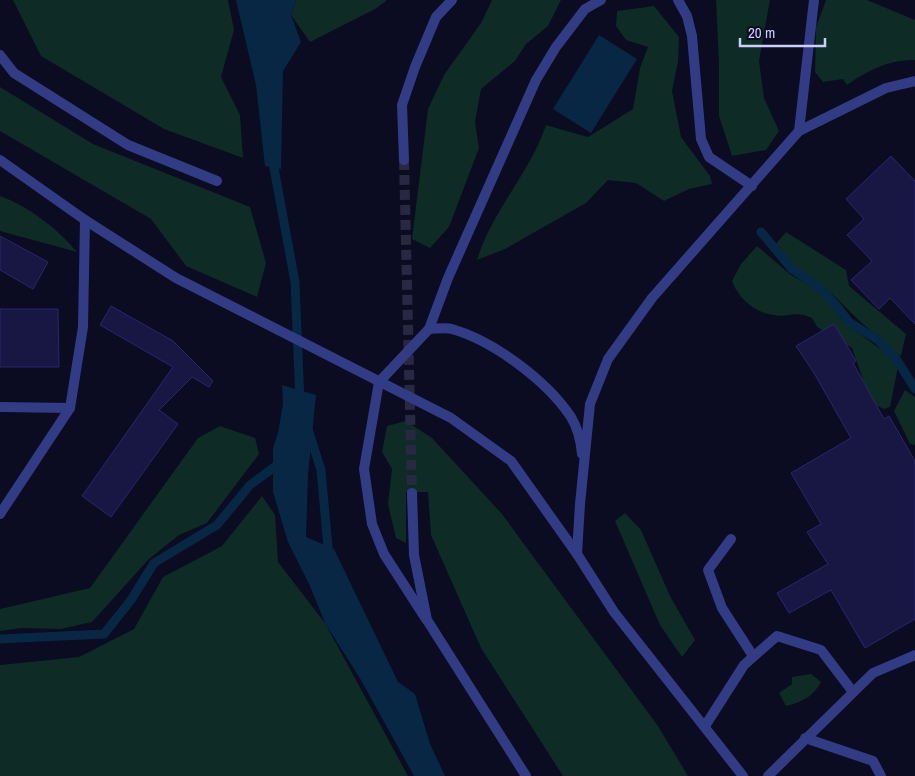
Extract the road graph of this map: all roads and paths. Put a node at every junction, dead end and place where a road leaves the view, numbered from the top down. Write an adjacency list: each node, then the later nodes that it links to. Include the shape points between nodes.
1 (452, 0): 9 (street, via 436,17 402,105)
2 (601, 0): 13 (street, via 585,10 556,47 536,80)
3 (678, 0): 11 (street, via 687,16 692,36 701,139 709,157)
4 (814, 0): 7 (street)
5 (0, 55): 10 (street, via 14,73 128,145)
6 (915, 81): 7 (street, via 886,88)
7 (799, 131): 11 (street)
8 (0, 160): 12 (street)
9 (404, 160)
10 (217, 181)
11 (752, 186): 17 (street, via 652,298 608,359 590,404)
12 (86, 220): 14 (street, via 176,278); 16 (street, via 83,327)
13 (429, 329): 14 (street); 17 (street, via 451,329 496,349 542,382 572,418 581,442)
14 (379, 382): 21 (street, via 451,418 511,461); 22 (street, via 364,469 372,524 384,554)
15 (0, 407): 16 (street)
16 (70, 408): 19 (street)
17 (584, 468): 21 (street)
18 (412, 493): 22 (street, via 414,555)
19 (0, 514)
20 (731, 539): 24 (street, via 708,570 722,608)
21 (577, 554): 26 (street, via 614,612)
22 (427, 620): 28 (street)
23 (915, 655): 25 (street, via 873,673)
24 (754, 656): 25 (street, via 777,636 821,650); 26 (street, via 744,665)
25 (853, 692): 27 (street)
26 (705, 726): 29 (street)
27 (805, 738): 30 (street); 31 (street, via 873,761)
28 (526, 776)
29 (743, 776)
30 (768, 776)
31 (881, 776)

